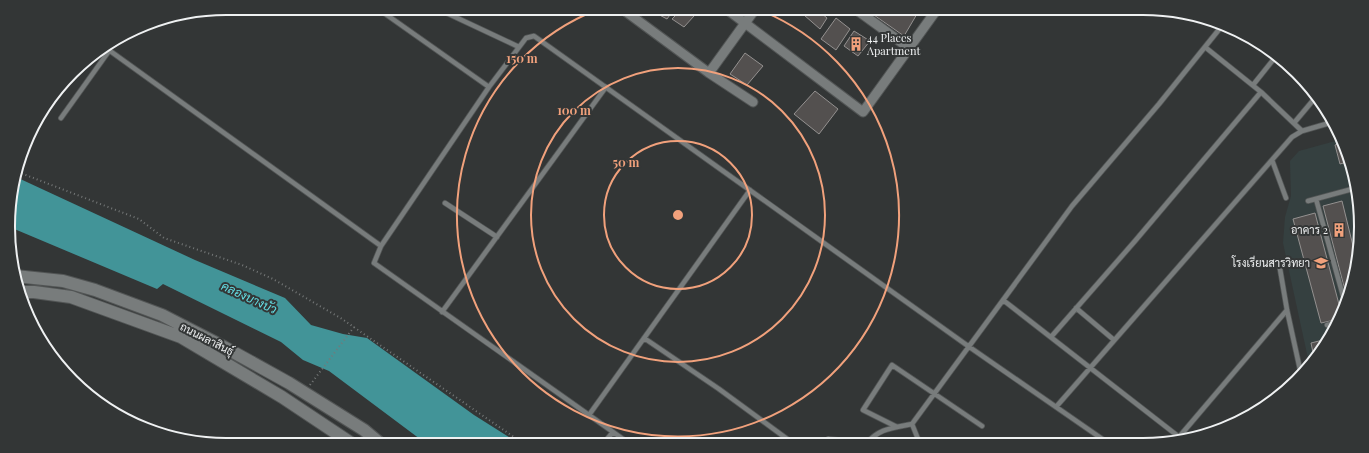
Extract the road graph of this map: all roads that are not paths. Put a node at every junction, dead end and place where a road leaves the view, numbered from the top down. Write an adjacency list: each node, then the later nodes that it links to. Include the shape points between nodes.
1 (387, 15): 18 (lane)
2 (451, 15): 11 (lane)
3 (630, 15): 16 (street)
4 (734, 15): 8 (street)
5 (751, 15): 8 (street)
6 (864, 15): 12 (street)
7 (933, 15): 12 (street)
8 (745, 23): 12 (street, via 863,112); 16 (street)
9 (1219, 29): 10 (lane)
10 (1205, 46): 17 (lane); 40 (lane, via 1072,206)
11 (519, 47): 18 (lane); 19 (lane, via 526,38 534,36)
12 (910, 48)
13 (109, 51): 35 (lane)
14 (103, 56): 23 (lane)
15 (1273, 60): 17 (lane)
16 (709, 73): 22 (street)
17 (1253, 85): 20 (lane)
18 (489, 87): 35 (lane)
19 (606, 87): 29 (lane); 34 (lane)
20 (1261, 92): 24 (lane); 41 (lane)
21 (1312, 101): 24 (lane)
22 (753, 102)
23 (61, 118)
24 (1294, 123): 26 (lane)
25 (1327, 124): 26 (lane)
26 (1302, 131): 27 (lane, via 1292,137)
27 (1272, 160): 30 (lane); 46 (lane)
28 (1351, 189): 31 (lane)
29 (750, 190): 44 (lane); 47 (lane)
30 (1286, 198)
31 (1316, 199): 32 (lane); 39 (lane)
32 (1308, 201)
33 (445, 203): 34 (lane)
34 (497, 237): 43 (lane)
35 (381, 246): 43 (lane, via 374,263)
36 (1279, 263): 42 (lane)
37 (21, 277): 60 (main road, ถนนผลาสินธุ์, via 63,281 95,290 162,316 304,392)
38 (25, 292): 59 (main road, ถนนผลาสินธุ์, via 71,297 181,337 282,397)
39 (1343, 295)
40 (1003, 300): 45 (lane); 47 (lane)
41 (1076, 308): 45 (lane); 46 (lane)
42 (1287, 310): 49 (lane); 57 (lane)
43 (442, 312): 52 (lane)
44 (644, 338): 52 (lane); 63 (lane)
45 (1051, 338): 48 (lane)
46 (1114, 340): 48 (lane)
47 (968, 346): 50 (lane); 51 (lane)
48 (1090, 368): 51 (lane); 58 (lane)
49 (1300, 368)
50 (934, 393): 53 (lane); 54 (lane); 55 (lane, via 892,365 863,410)
51 (1056, 407): 66 (lane)
52 (589, 415): 56 (lane)
53 (912, 424): 55 (lane); 65 (lane)
54 (982, 426)
55 (897, 427): 64 (lane, via 883,430)
56 (613, 432): 61 (lane); 62 (lane)
57 (1185, 434)
58 (1176, 435)
59 (344, 438)
60 (374, 438)
61 (608, 438)
62 (622, 438)
63 (786, 438)
64 (872, 438)
65 (918, 438)
66 (1101, 438)

